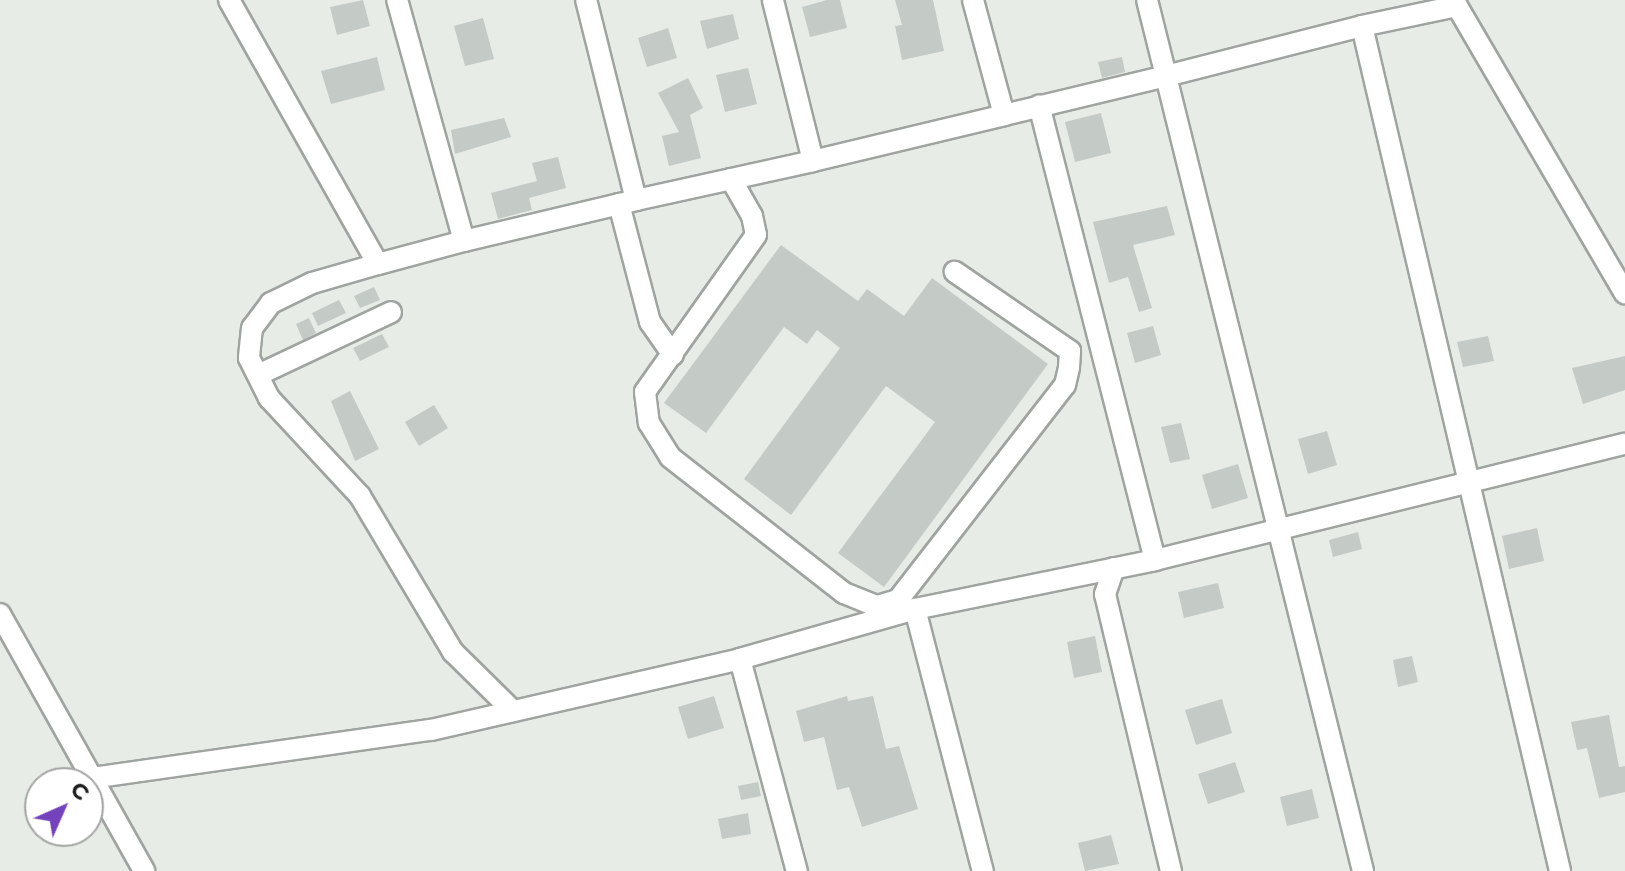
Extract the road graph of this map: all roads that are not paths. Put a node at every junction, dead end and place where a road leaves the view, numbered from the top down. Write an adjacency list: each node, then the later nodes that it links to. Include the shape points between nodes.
1 (229, 0): 16 (street)
2 (397, 0): 15 (street)
3 (586, 0): 14 (street)
4 (773, 0): 12 (street)
5 (973, 0): 11 (street)
6 (1147, 0): 9 (street)
7 (1460, 2): 8 (street); 18 (street)
8 (1362, 26): 9 (street); 23 (street)
9 (1166, 76): 10 (street); 24 (street)
10 (1039, 106): 11 (street); 25 (street)
11 (1004, 115): 12 (street)
12 (813, 161): 13 (street)
13 (731, 179): 14 (street); 20 (street, via 752,216 756,235)
14 (628, 202): 15 (street); 20 (street, via 650,322)
15 (464, 241): 16 (street)
16 (378, 264): 21 (street, via 312,283 271,303 252,328 249,358)
17 (955, 272): 20 (street, via 1070,351 1069,367 1065,385 898,600 877,606 844,593 670,457 649,423 645,392)
18 (1625, 293)
19 (391, 312): 21 (street)
20 (673, 355)
21 (258, 375): 30 (street, via 269,398 360,496 453,652)
22 (1625, 444): 23 (street)
23 (1465, 483): 24 (street); 39 (street)
24 (1278, 527): 25 (street); 38 (street)
25 (1155, 560): 26 (street)
26 (1114, 568): 27 (street); 37 (street, via 1105,594)
27 (915, 609): 29 (street); 36 (street)
28 (0, 614): 31 (street)
29 (740, 659): 30 (street); 35 (street)
30 (513, 711): 32 (street, via 431,730)
31 (86, 767)
32 (104, 776)
33 (104, 799): 34 (street)
34 (144, 871)
35 (797, 871)
36 (983, 871)
37 (1171, 871)
38 (1363, 871)
39 (1560, 871)

